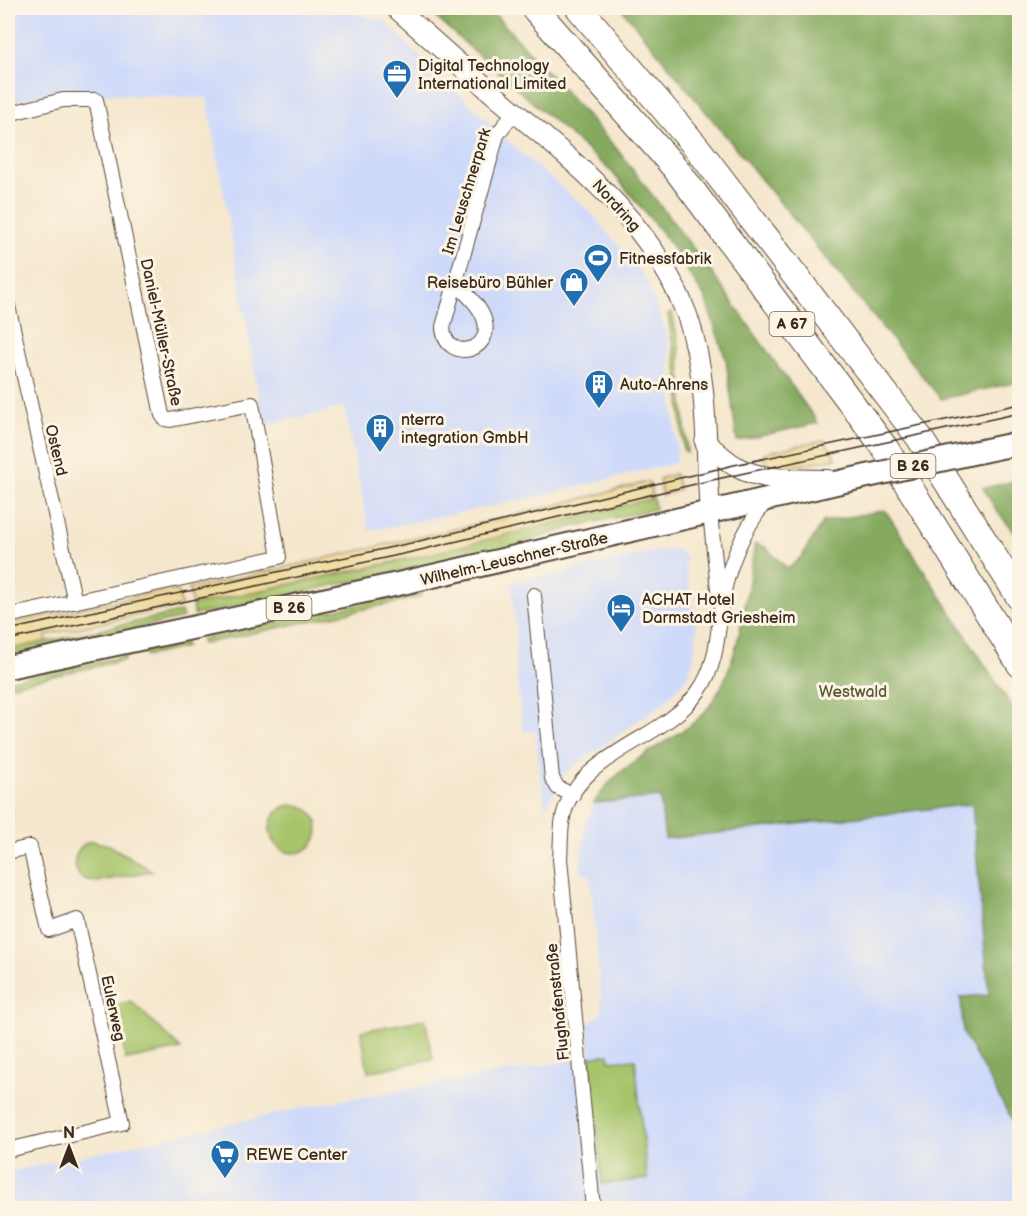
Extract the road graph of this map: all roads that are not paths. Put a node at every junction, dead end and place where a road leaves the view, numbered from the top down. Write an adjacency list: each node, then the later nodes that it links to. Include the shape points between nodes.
1 (396, 8): 4 (main road, Nordring)
2 (534, 8): 19 (highway, A 67, via 676,169 885,448)
3 (579, 8): 15 (highway, A 67, via 698,149 919,436)
4 (514, 112): 6 (street, Im Leuschnerpark, via 497,135); 9 (main road, Nordring, via 609,195 640,229 662,262 693,336)
5 (8, 114): 16 (street, Daniel-Müller-Straße, via 63,100 96,100 162,415 170,420 252,404 279,557)
6 (456, 283): 6 (street, Im Leuschnerpark, via 486,323 480,345 471,349 453,347 443,336)
7 (8, 306): 8 (street, Ostend)
8 (12, 349): 16 (street, Ostend)
9 (705, 442): 11 (main road, via 747,472 783,479); 13 (main road, Nordring)
10 (1020, 443): 11 (main road, Wilhelm-Leuschner-Straße / B 26, bridge)
11 (849, 480): 12 (main road, Wilhelm-Leuschner-Straße / B 26)
12 (766, 501): 13 (main road, Wilhelm-Leuschner-Straße / B 26); 18 (street, Flughafenstraße, via 737,550)
13 (710, 513): 18 (street, Flughafenstraße); 20 (main road, Wilhelm-Leuschner-Straße / B 26)
14 (534, 595): 21 (street, via 552,778 558,788)
15 (1020, 598)
16 (75, 602): 17 (street)
17 (8, 616)
18 (720, 616): 21 (street, Flughafenstraße, via 710,672 688,704 600,765)
19 (1020, 664)
20 (8, 668)
21 (573, 795): 24 (street, Flughafenstraße, via 564,814 560,859)
22 (8, 852): 23 (street, Eulerweg, via 30,847 49,930 78,920 122,1123)
23 (8, 1150)
24 (593, 1209)

